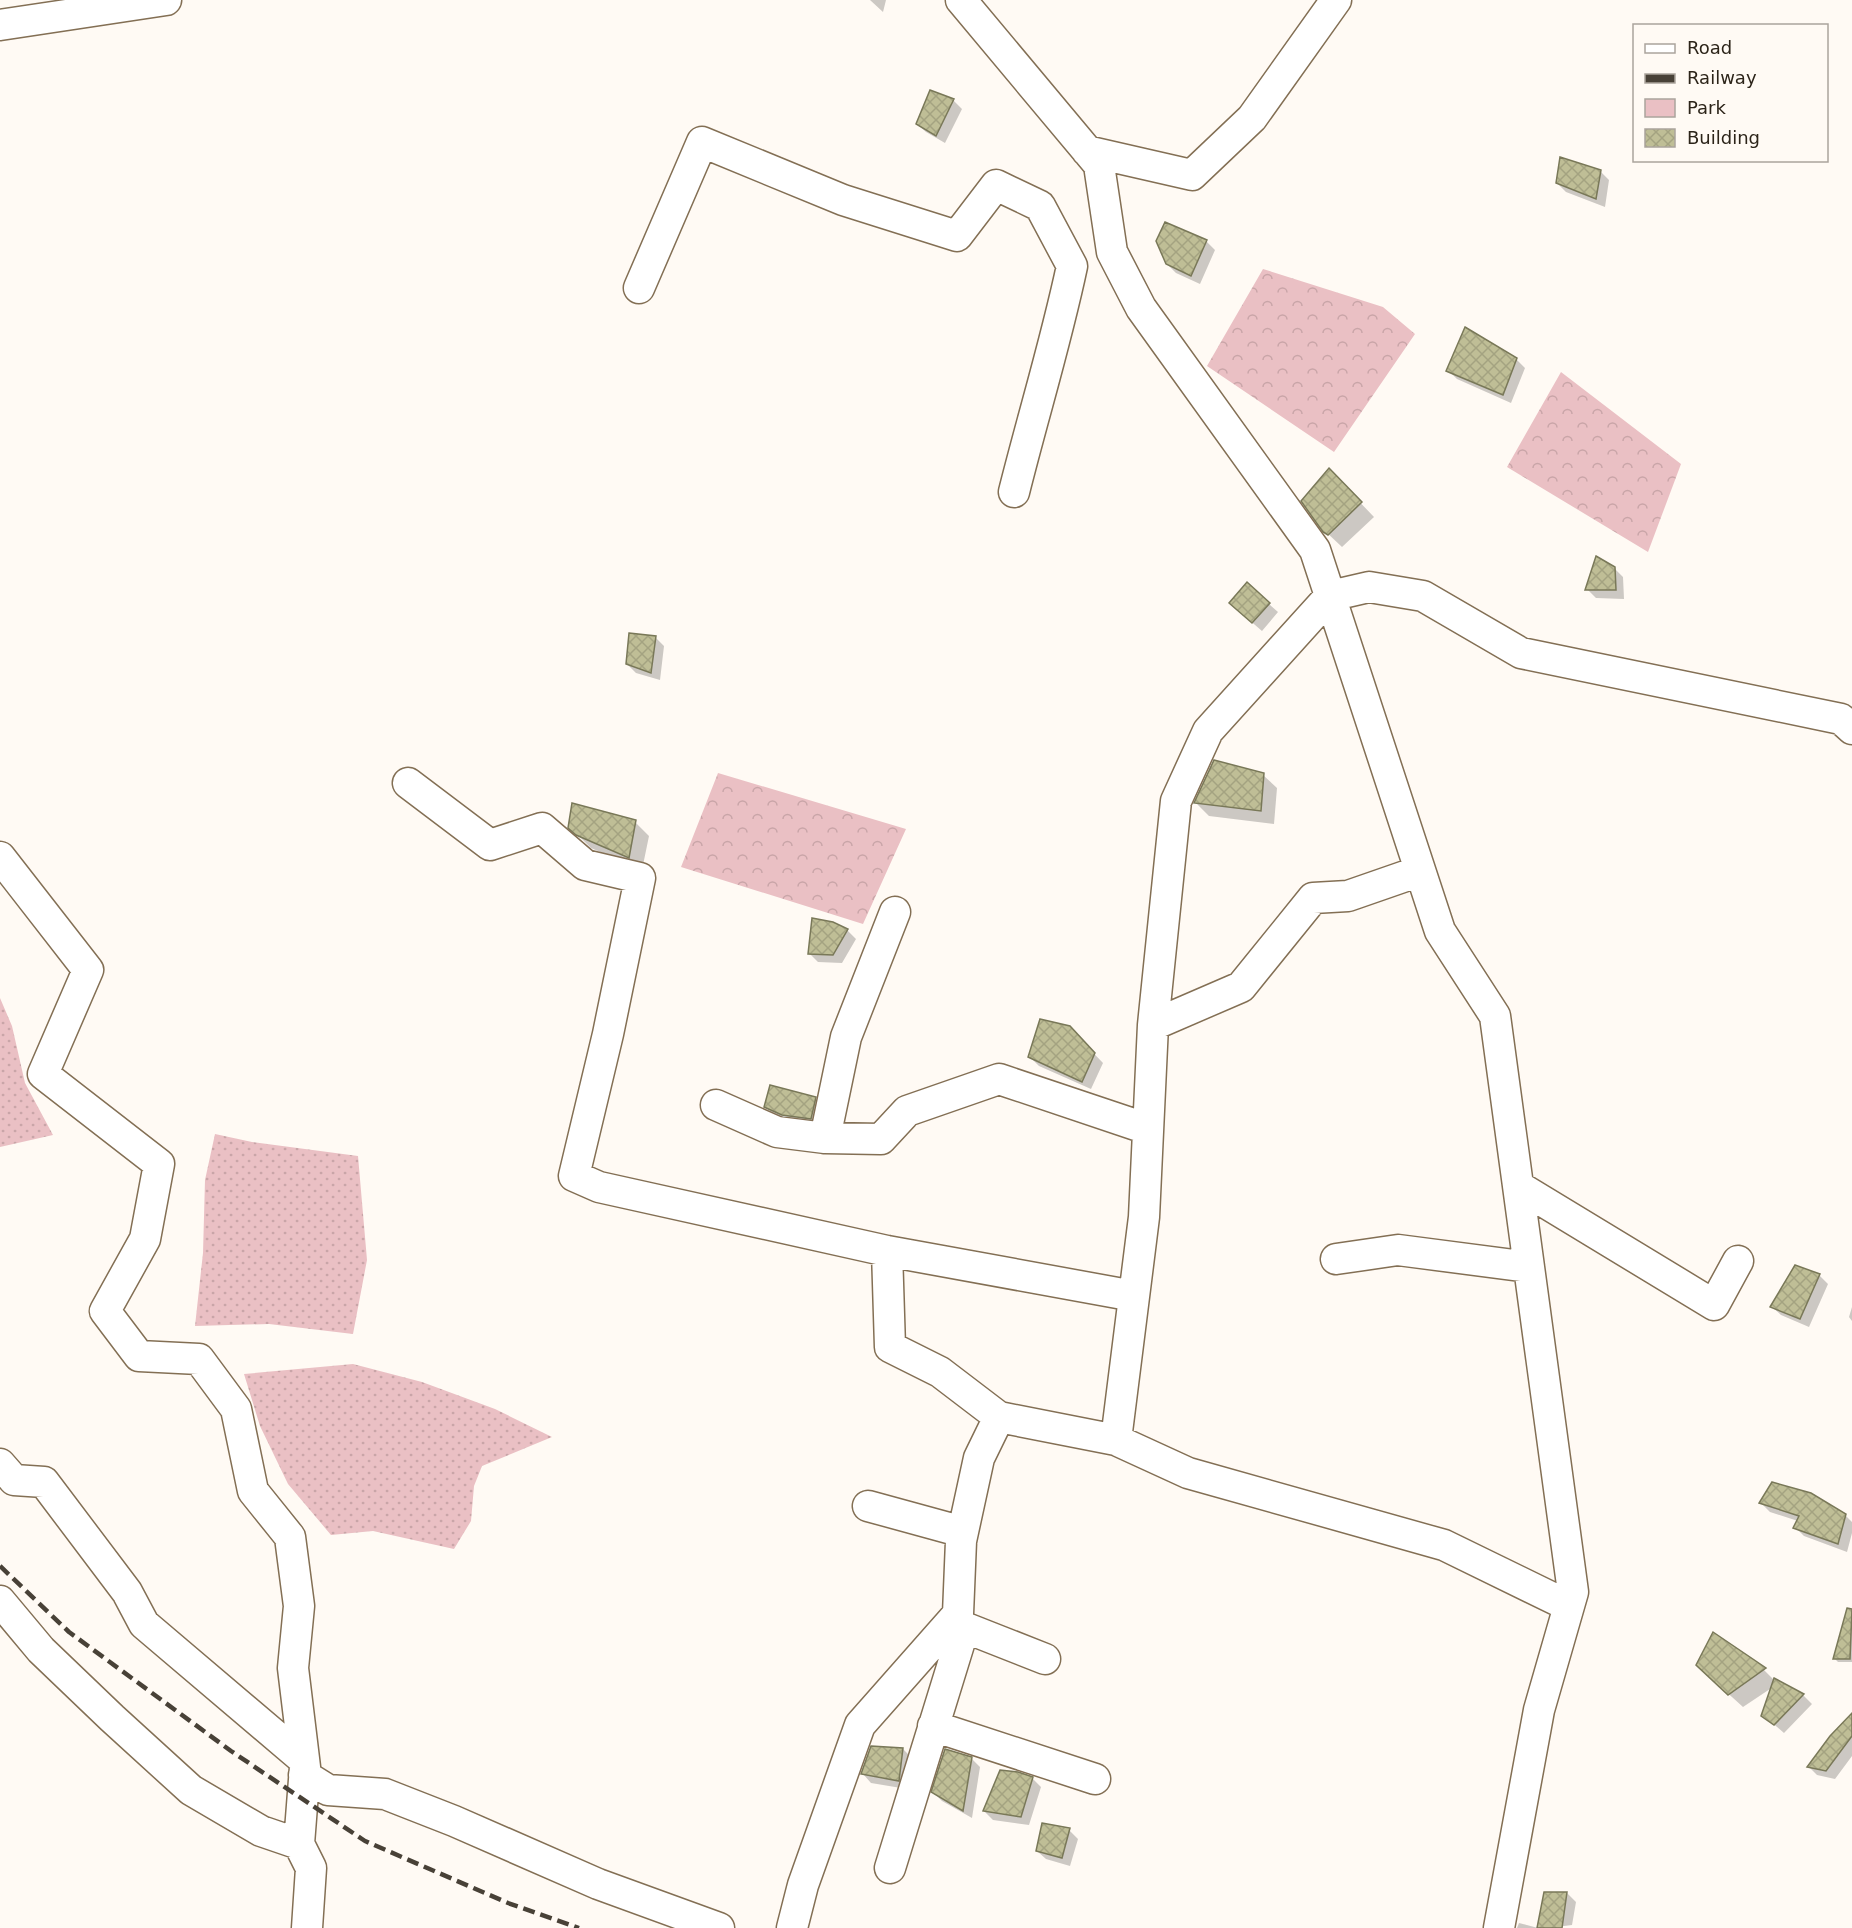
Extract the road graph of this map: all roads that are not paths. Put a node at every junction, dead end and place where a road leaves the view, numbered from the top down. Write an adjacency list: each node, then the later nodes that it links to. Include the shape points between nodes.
1 (166, 0): 4 (street)
2 (961, 0): 5 (street)
3 (1336, 0): 5 (street, via 1252,118 1192,175)
4 (0, 24)
5 (1087, 151): 8 (street, via 1099,165 1112,252 1141,308 1315,550)
6 (639, 288): 7 (street, via 702,142 843,200 957,236 996,185 1041,206 1072,266)
7 (1014, 492)
8 (1330, 596): 9 (street, via 1369,587 1423,596 1521,653 1841,719); 12 (street); 14 (street, via 1208,731 1176,801)
9 (1852, 729)
10 (408, 783): 19 (street, via 489,844 542,828 585,865 640,878 574,1176 599,1187)
11 (0, 857): 34 (street, via 88,970 43,1074 159,1164 145,1239 105,1311 139,1356 199,1359 236,1409 253,1491 290,1537 299,1606 293,1668)
12 (1420, 871): 14 (street, via 1348,896 1313,898 1241,987); 18 (street, via 1440,931 1495,1016)
13 (895, 912): 17 (street, via 846,1037)
14 (1153, 1025): 16 (street)
15 (716, 1105): 17 (street, via 777,1132)
16 (1148, 1129): 17 (street, via 999,1079 907,1111 880,1139); 23 (street, via 1144,1216)
17 (825, 1138)
18 (1518, 1186): 21 (street, via 1714,1305); 22 (street)
19 (887, 1251): 23 (street); 24 (street, via 890,1347 940,1372)
20 (1336, 1259): 22 (street, via 1398,1250)
21 (1738, 1260)
22 (1529, 1267): 30 (street, via 1573,1592)
23 (1134, 1296): 25 (street)
24 (999, 1417): 25 (street); 28 (street, via 979,1458)
25 (1116, 1440): 30 (street, via 1188,1473 1444,1545)
26 (0, 1464): 34 (street, via 14,1480 44,1482 127,1592 144,1624)
27 (868, 1506): 28 (street)
28 (963, 1532): 31 (street)
29 (0, 1601): 36 (street, via 41,1650 191,1790 261,1831)
30 (1569, 1606): 41 (street, via 1539,1710)
31 (957, 1625): 32 (street); 33 (street); 40 (street, via 860,1725)
32 (1045, 1659)
33 (933, 1726): 35 (street); 37 (street)
34 (304, 1767): 36 (street); 39 (street, via 328,1790 385,1794 598,1884)
35 (1095, 1779)
36 (299, 1844): 38 (street, via 311,1868)
37 (890, 1868)
38 (307, 1928)
39 (719, 1928)
40 (792, 1928)
41 (1499, 1928)

